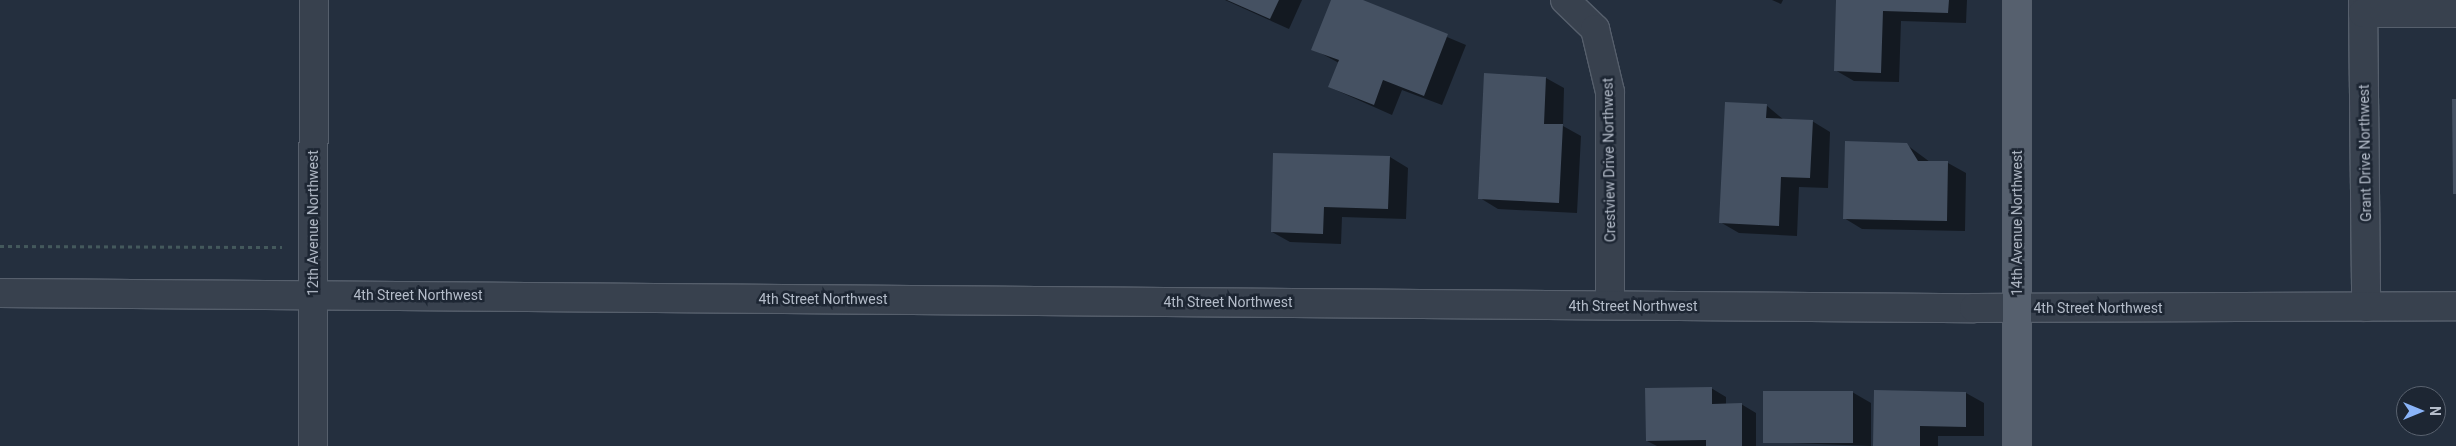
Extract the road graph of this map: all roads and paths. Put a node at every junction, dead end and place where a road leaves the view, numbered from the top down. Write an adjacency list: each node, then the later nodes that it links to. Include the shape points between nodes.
1 (314, 0): 7 (street, 12th Avenue Northwest)
2 (1565, 0): 10 (street, Crestview Drive Northwest, via 1594,29 1610,92)
3 (2017, 0): 13 (main road, 14th Avenue Northwest)
4 (2363, 7): 5 (street); 12 (street, Grant Drive Northwest)
5 (2456, 13)
6 (0, 246): 7 (path)
7 (313, 247): 9 (street, 12th Avenue Northwest)
8 (0, 293): 9 (street, 4th Street Northwest)
9 (313, 294): 10 (street, 4th Street Northwest); 14 (street, 12th Avenue Northwest)
10 (1610, 306): 13 (street, 4th Street Northwest)
11 (2456, 306): 12 (street, 4th Street Northwest)
12 (2366, 307): 13 (street, 4th Street Northwest)
13 (2017, 308): 15 (main road, 14th Avenue Northwest)
14 (313, 446)
15 (2017, 446)

